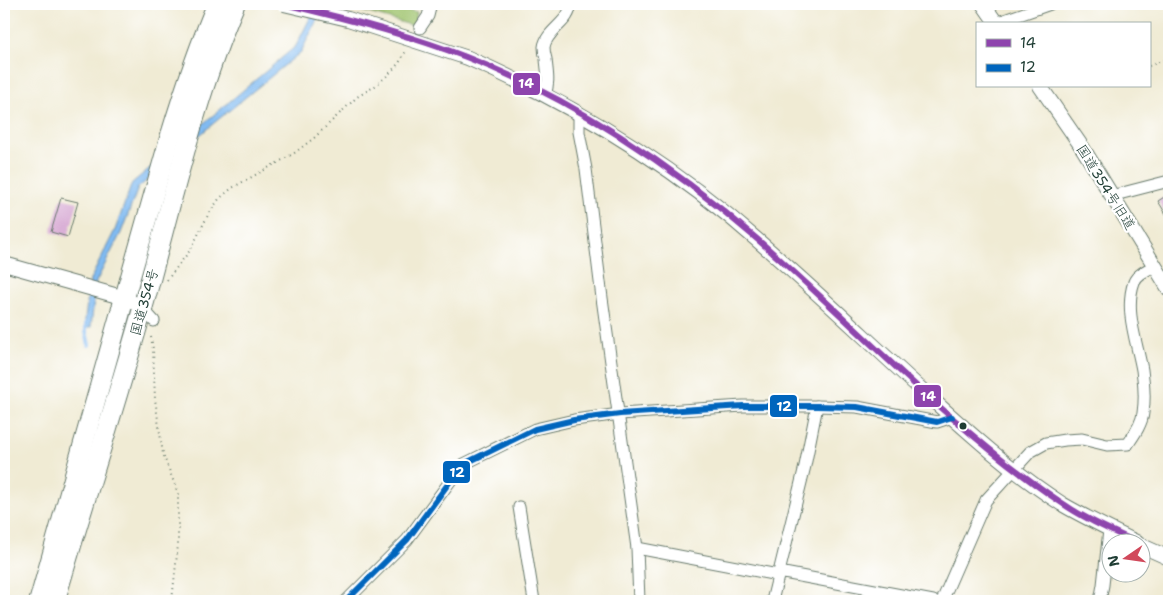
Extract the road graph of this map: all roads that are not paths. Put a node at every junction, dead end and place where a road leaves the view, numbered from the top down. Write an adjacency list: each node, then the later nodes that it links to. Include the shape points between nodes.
1 (217, 4): 19 (highway, 国道354号, via 185,90)
2 (235, 4): 20 (highway, 国道354号, via 204,89)
3 (284, 4): 12 (street, bridge, via 348,19 468,58)
4 (431, 4): 10 (street)
5 (570, 4): 12 (street, via 568,14 548,37 544,47 549,84)
6 (983, 4): 8 (street)
7 (1050, 4): 9 (street)
8 (995, 22)
9 (999, 22)
10 (420, 28)
11 (1041, 88): 15 (street, 国道354号旧道)
12 (546, 94): 13 (street)
13 (579, 112): 22 (street, via 579,132); 23 (street, via 720,208)
14 (1169, 181): 15 (street)
15 (1111, 196): 17 (street, 国道354号旧道)
16 (4, 264): 19 (street)
17 (1155, 266): 18 (street, 国道354号旧道); 24 (street, via 1134,280 1131,300 1133,328 1143,372 1143,414 1128,444 1107,445 1082,439 1046,443)
18 (1169, 289)
19 (125, 298): 20 (street); 32 (highway, 国道354号)
20 (148, 315): 33 (highway, 国道354号)
21 (817, 406): 22 (street, via 743,406); 23 (street, via 857,407 937,422); 31 (street)
22 (620, 414): 28 (street); 34 (street, via 536,429 462,466 407,540)
23 (952, 417): 24 (street)
24 (1013, 468): 26 (street, via 1060,503); 39 (street, via 986,500)
25 (519, 507): 35 (street)
26 (1109, 530): 27 (street); 40 (street)
27 (1114, 532)
28 (638, 548): 31 (street); 36 (street)
29 (1150, 550): 30 (street)
30 (1168, 558)
31 (778, 575): 37 (street); 38 (street, via 784,573)
32 (39, 601)
33 (55, 601)
34 (346, 601)
35 (534, 601)
36 (639, 601)
37 (772, 601)
38 (933, 601)
39 (942, 601)
40 (1100, 601)

